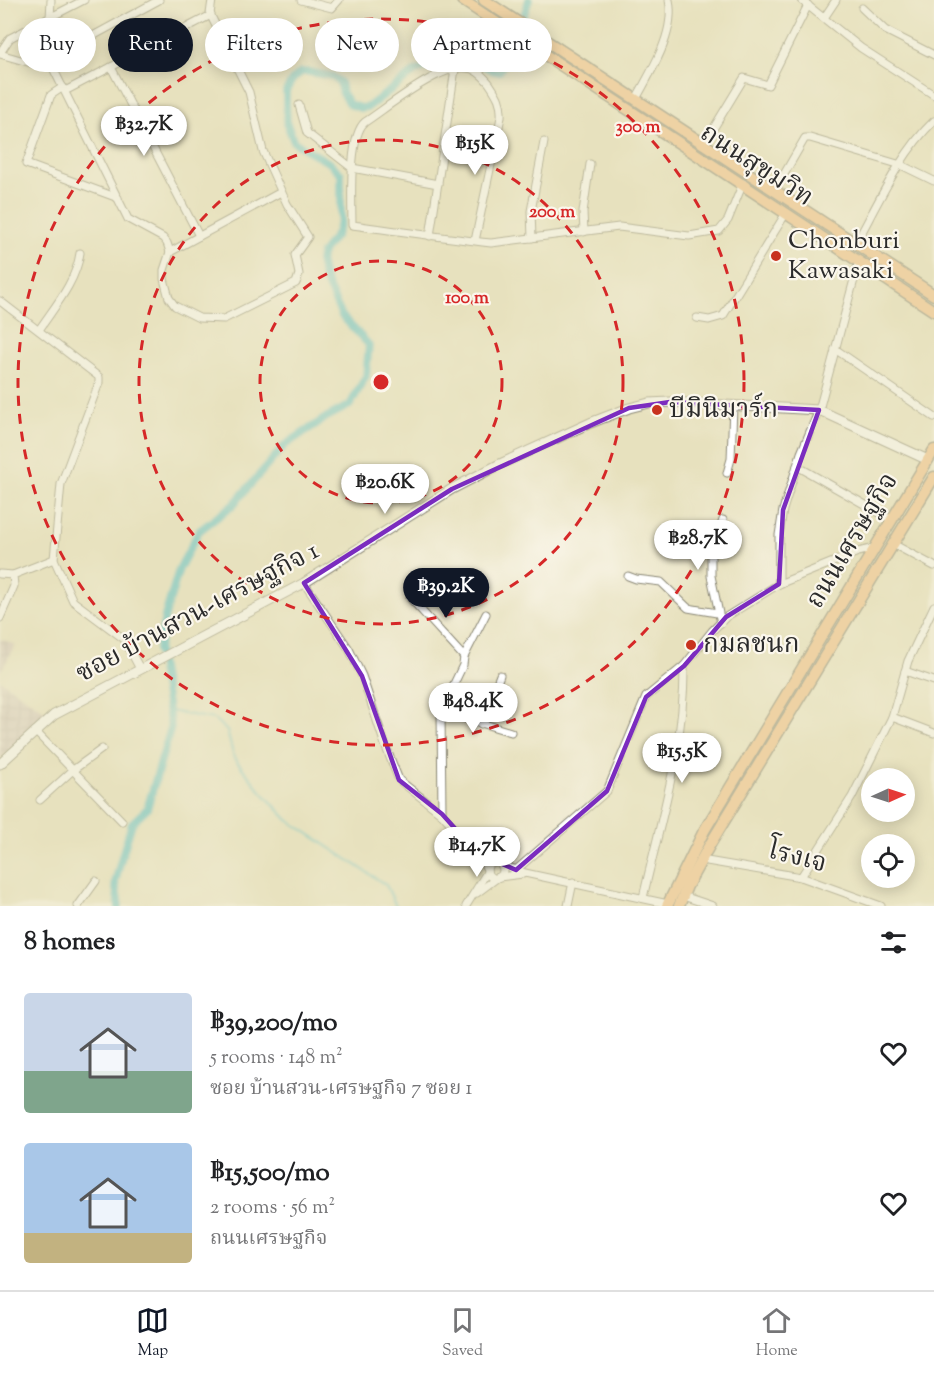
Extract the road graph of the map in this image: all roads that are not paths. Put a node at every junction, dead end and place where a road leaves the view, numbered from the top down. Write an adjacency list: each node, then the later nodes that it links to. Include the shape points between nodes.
1 (51, 0): 16 (street)
2 (84, 0): 16 (street)
3 (159, 0): 20 (street)
4 (204, 0): 15 (street)
5 (212, 0): 15 (street)
6 (301, 0): 7 (street, via 332,8)
7 (338, 0)
8 (462, 0): 43 (main road, ถนนสุขุมวิท)
9 (484, 0): 32 (main road, ถนนสุขุมวิท)
10 (669, 0): 32 (street, via 669,25)
11 (801, 0): 13 (street)
12 (836, 0): 17 (street)
13 (808, 5): 17 (street); 36 (street, via 768,85 744,78)
14 (862, 8): 22 (street, via 885,30)
15 (210, 14): 18 (street); 45 (street, via 250,94 261,146)
16 (50, 18)
17 (824, 18): 31 (street, via 861,48)
18 (193, 23)
19 (18, 34): 21 (street, via 10,38)
20 (96, 34)
21 (0, 53): 23 (street)
22 (934, 55)
23 (18, 59)
24 (108, 68): 30 (street)
25 (55, 72): 30 (street)
26 (114, 72): 49 (street)
27 (445, 72): 39 (street, via 362,124)
28 (455, 72): 42 (street)
29 (475, 72): 52 (street, via 484,77 502,107)
30 (64, 89): 46 (street); 46 (street, via 51,95 26,164)
31 (934, 95)
32 (636, 99): 36 (main road, ถนนสุขุมวิท)
33 (299, 105): 39 (street, via 307,133)
34 (934, 121): 38 (street)
35 (544, 141): 51 (street, via 531,211)
36 (704, 144): 40 (main road, ถนนสุขุมวิท)
37 (590, 164): 48 (street)
38 (901, 165): 41 (street); 44 (street, via 805,138); 53 (street)
39 (352, 168): 42 (street); 50 (street, via 352,225)
40 (747, 172): 43 (street); 44 (main road, ถนนสุขุมวิท)
41 (934, 181)
42 (438, 184): 50 (street)
43 (743, 184): 47 (main road, ถนนสุขุมวิท); 48 (street, via 728,220 714,233 688,236 619,227)
44 (775, 190): 53 (main road, ถนนสุขุมวิท)
45 (281, 192): 49 (street); 55 (street, via 308,237 296,254 299,276 291,287 224,319 195,316 175,306 170,298 164,272)
46 (118, 198): 55 (street, via 128,219 163,238)
47 (786, 213): 56 (main road, ถนนสุขุมวิท); 60 (street, via 723,316)
48 (584, 232): 51 (street)
49 (199, 236): 55 (street)
50 (430, 236): 52 (street)
51 (532, 238): 52 (street)
52 (475, 241)
53 (856, 243): 57 (main road, ถนนสุขุมวิท)
54 (80, 252): 61 (street, via 71,283)
55 (170, 252)
56 (859, 261): 59 (main road, ถนนสุขุมวิท); 62 (street)
57 (934, 295)
58 (0, 302): 61 (street)
59 (934, 311)
60 (697, 318)
61 (39, 330): 74 (street, via 99,377 61,484)
62 (836, 349): 64 (street); 65 (street)
63 (733, 405): 64 (street, ซอย บ้านสวน-เศรษฐกิจ 1); 68 (street); 79 (street, ซอย บ้านสวน-เศรษฐกิจ 1, via 649,403 590,423 452,489)
64 (819, 410): 66 (street, ซอย บ้านสวน-เศรษฐกิจ 1); 67 (street)
65 (934, 417)
66 (931, 455): 71 (main road, ถนนเศรษฐกิจ)
67 (797, 466): 71 (street); 80 (street, via 780,527)
68 (727, 473)
69 (934, 477): 72 (main road, ถนนเศรษฐกิจ)
70 (723, 519): 83 (street, via 711,555)
71 (892, 520): 73 (main road, ถนนเศรษฐกิจ)
72 (893, 544): 75 (street); 106 (main road, ถนนเศรษฐกิจ)
73 (875, 548): 80 (street); 118 (main road, ถนนเศรษฐกิจ, via 704,831)
74 (54, 559): 77 (street); 89 (street, via 73,601 124,639)
75 (934, 566)
76 (0, 573): 77 (street)
77 (13, 575): 85 (street, via 14,586)
78 (628, 576): 83 (street, via 661,582 688,608)
79 (304, 582): 89 (street, ซอย บ้านสวน-เศรษฐกิจ 1); 103 (street, via 349,649 362,676 399,780)
80 (779, 584): 86 (street)
81 (410, 598): 87 (street)
82 (934, 606): 90 (street)
83 (717, 613): 86 (street)
84 (486, 614): 87 (street)
85 (0, 618)
86 (721, 623): 88 (street)
87 (464, 657): 93 (street)
88 (684, 666): 108 (street, via 646,697 607,791); 116 (street, via 685,698 678,741)
89 (140, 669): 96 (street, ซอย บ้านสวน-เศรษฐกิจ 1, via 54,715)
90 (905, 671): 92 (street); 94 (street)
91 (500, 675): 95 (street)
92 (934, 681)
93 (441, 711): 95 (street); 103 (street)
94 (892, 717): 98 (street); 111 (street, via 852,797)
95 (482, 724): 97 (street)
96 (34, 731): 100 (street, ซอย บ้านสวน-เศรษฐกิจ 1); 101 (street)
97 (511, 732)
98 (934, 733)
99 (102, 749): 101 (street)
100 (0, 764)
101 (73, 770): 102 (street); 104 (street)
102 (40, 800)
103 (442, 814): 105 (street)
104 (122, 821)
105 (477, 853): 107 (street); 109 (street)
106 (701, 860): 111 (street, โรงเจ); 117 (main road, ถนนเศรษฐกิจ)
107 (498, 863): 108 (street); 109 (street, via 489,864); 112 (street, via 503,871)
108 (516, 870): 110 (street)
109 (487, 871): 112 (street, via 490,877); 115 (street)
110 (525, 873): 112 (street); 114 (street)
111 (801, 877): 123 (street, โรงเจ)
112 (498, 878): 115 (street)
113 (96, 881): 119 (street)
114 (573, 882): 116 (street); 121 (street)
115 (473, 897): 120 (street)
116 (643, 898): 118 (street)
117 (681, 901): 122 (street)
118 (667, 905)
119 (78, 906)
120 (466, 906)
121 (568, 906)
122 (713, 906)
123 (881, 906)

